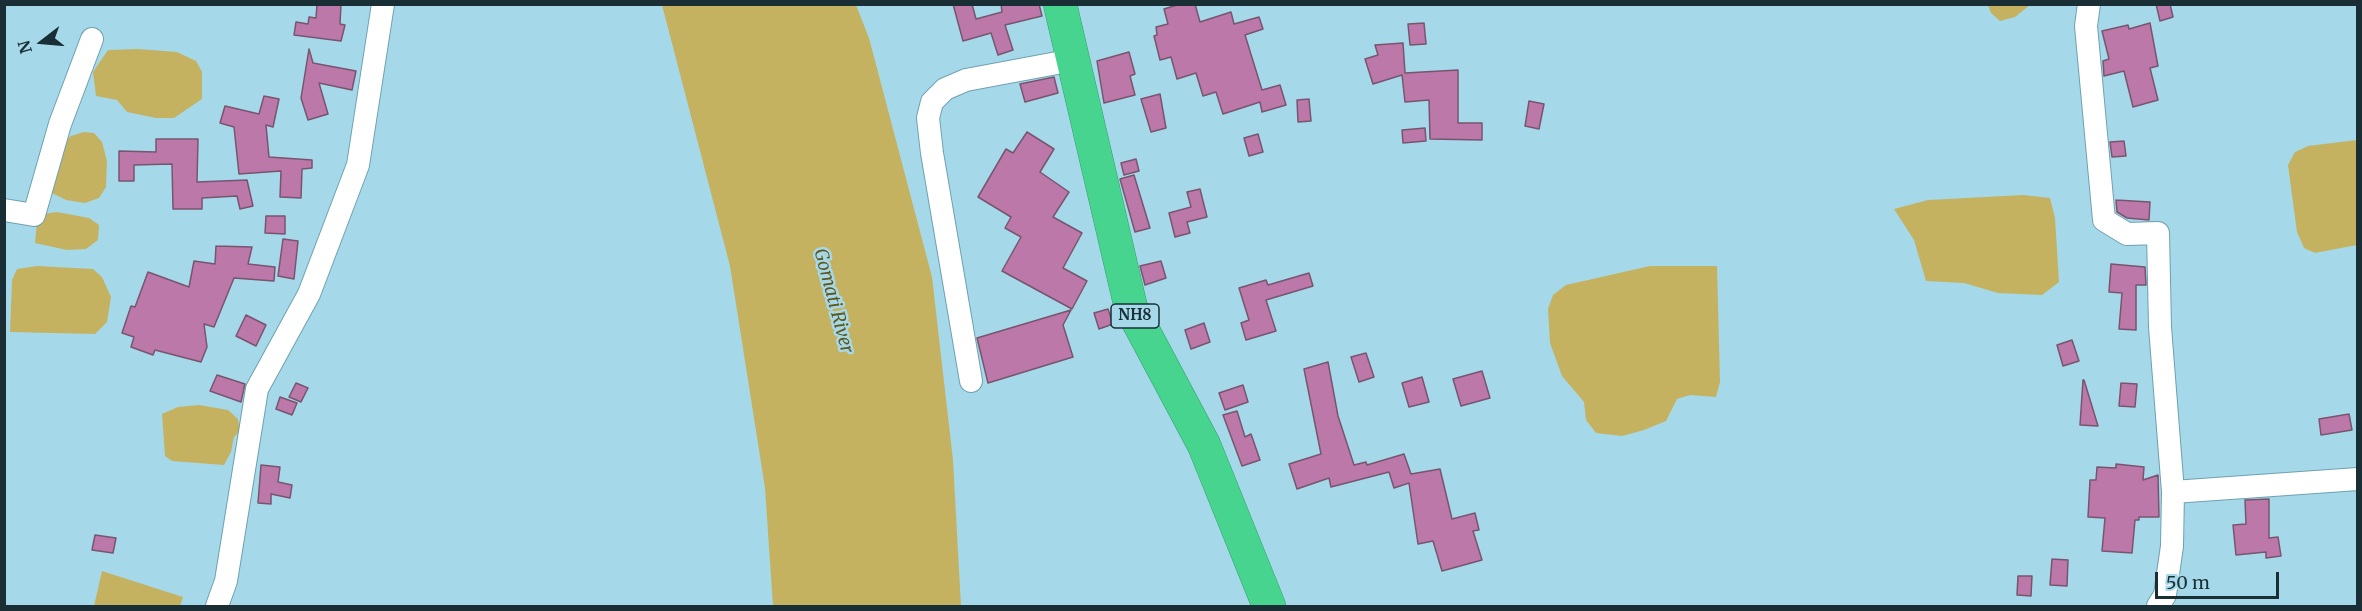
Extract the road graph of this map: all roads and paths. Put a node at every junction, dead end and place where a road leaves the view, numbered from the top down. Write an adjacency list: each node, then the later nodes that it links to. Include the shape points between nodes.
1 (383, 4): 10 (street, via 358,165 309,294 257,389 226,581)
2 (1060, 4): 5 (highway, NH8)
3 (2089, 4): 9 (street, via 2086,26 2104,220 2127,234 2158,233 2160,327)
4 (92, 39): 6 (street, via 60,124 34,215)
5 (1073, 60): 7 (street, via 966,80 945,89 932,102 928,118 932,153); 11 (highway, NH8, via 1131,308 1204,444)
6 (4, 210)
7 (971, 381)
8 (2358, 479): 9 (street)
9 (2174, 492): 12 (street, via 2171,554 2165,595)
10 (217, 606)
11 (1269, 606)
12 (2158, 606)

